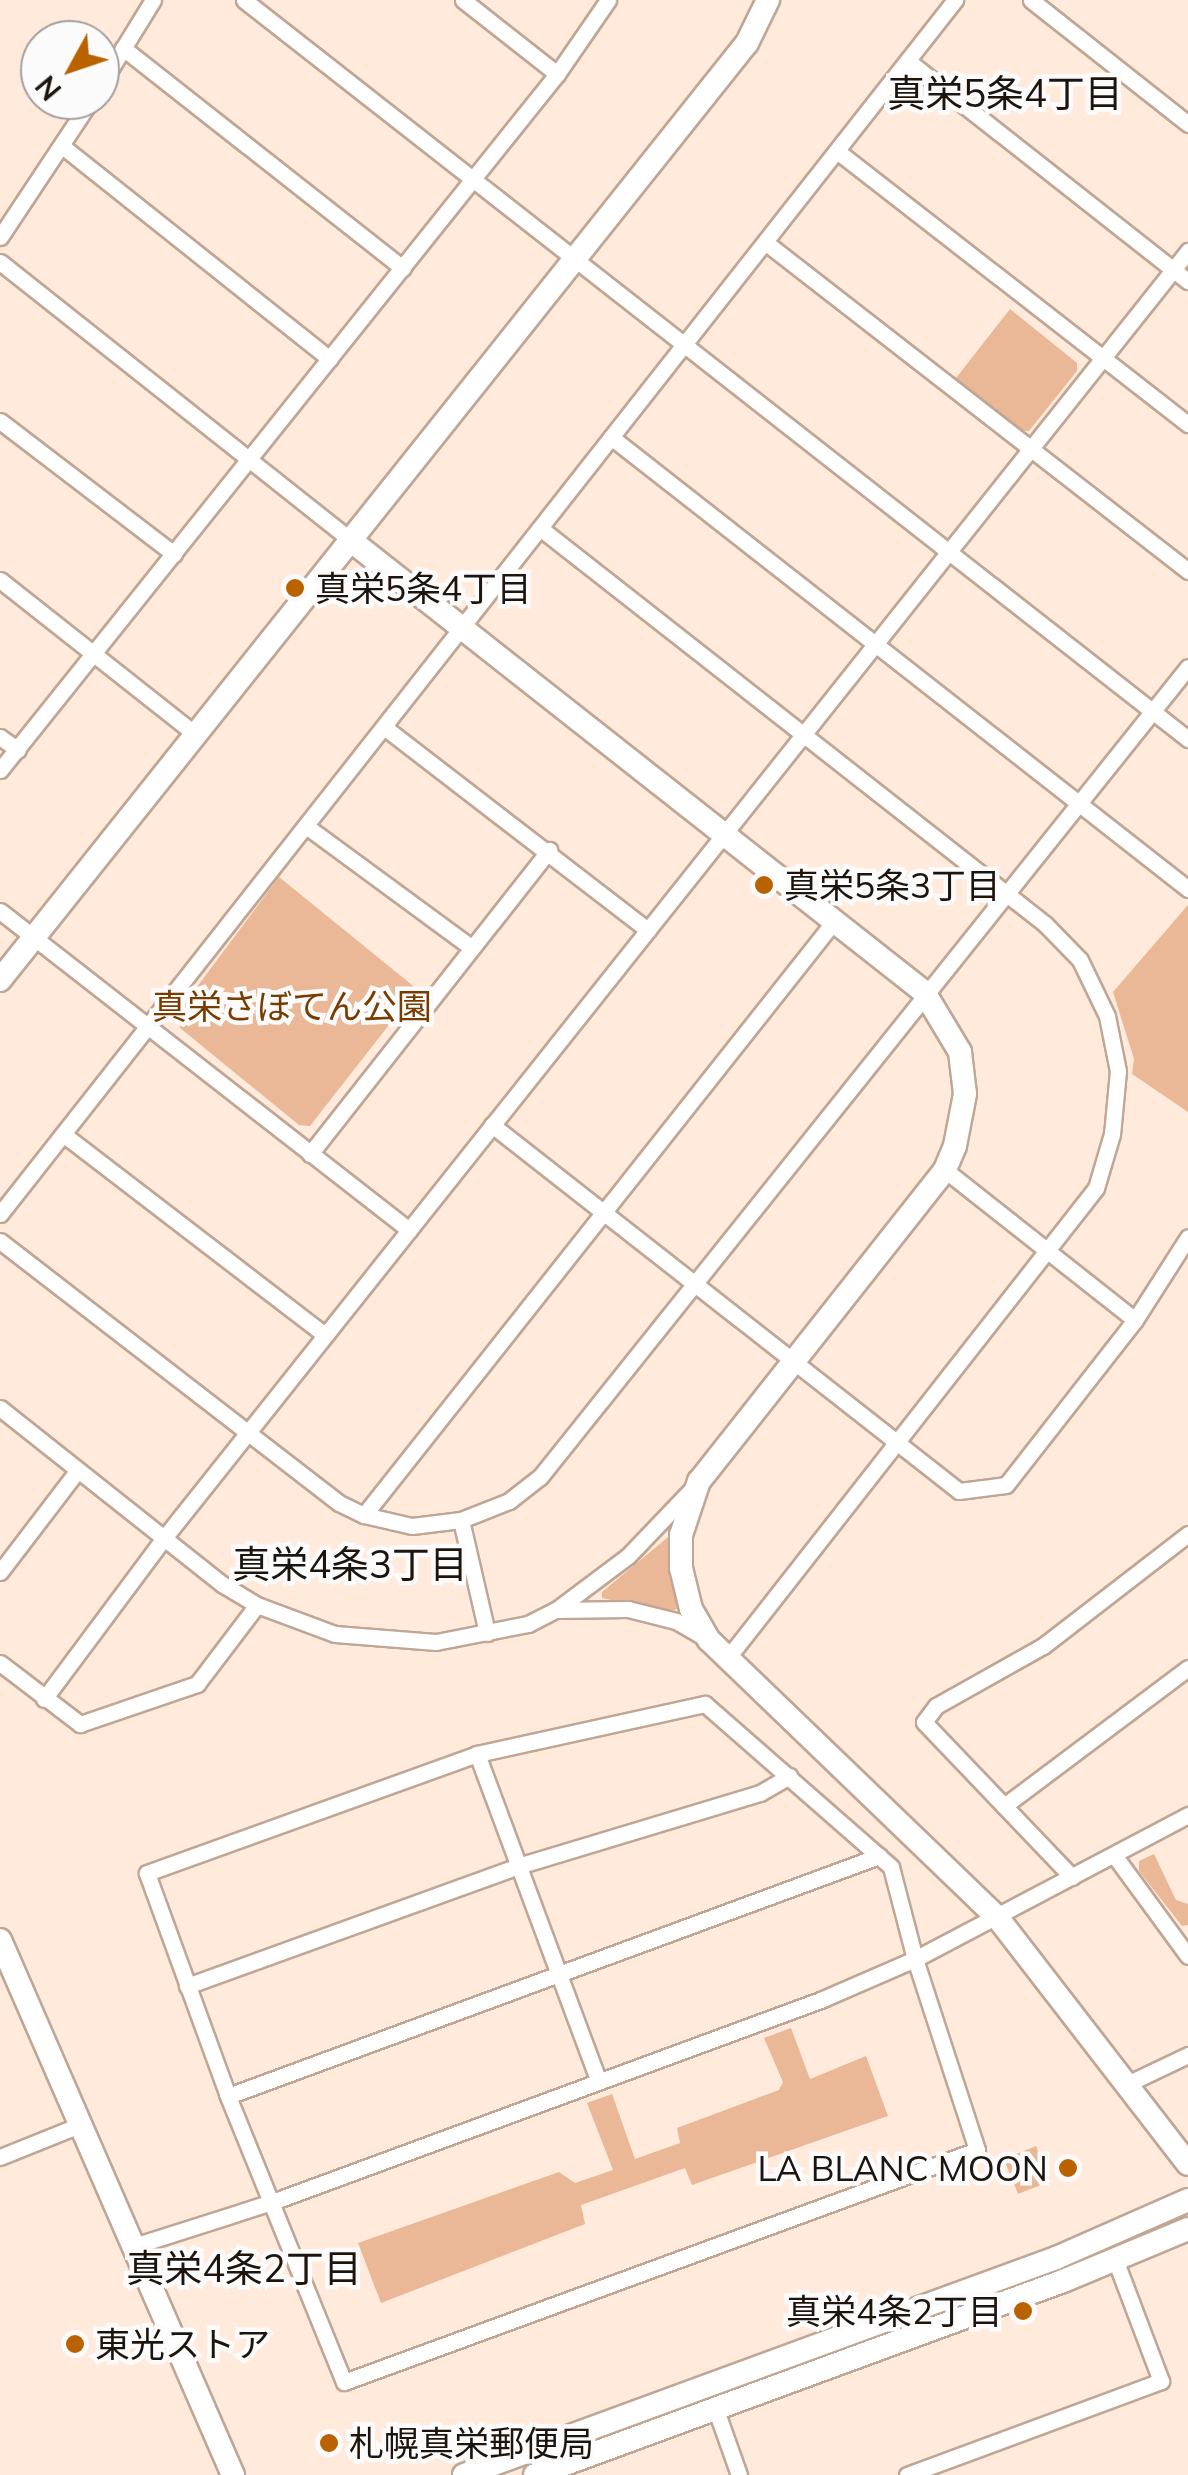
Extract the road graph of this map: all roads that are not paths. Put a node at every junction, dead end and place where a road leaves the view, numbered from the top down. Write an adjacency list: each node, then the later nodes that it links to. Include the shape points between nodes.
1 (152, 0): 8 (street)
2 (244, 0): 16 (street)
3 (463, 0): 11 (street)
4 (608, 0): 11 (street)
5 (768, 0): 20 (street, via 746,43)
6 (955, 0): 10 (street)
7 (1032, 0): 13 (street)
8 (123, 48): 9 (street); 22 (street)
9 (120, 53)
10 (908, 61): 15 (street); 23 (street)
11 (558, 74): 16 (street)
12 (78, 120): 14 (street)
13 (1188, 124)
14 (62, 146): 17 (street); 27 (street)
15 (837, 150): 18 (street); 26 (street)
16 (470, 178): 20 (street); 22 (street)
17 (0, 237)
18 (765, 242): 25 (street); 31 (street)
19 (1188, 251): 23 (street)
20 (572, 260): 25 (street); 34 (street)
21 (0, 262): 32 (street)
22 (403, 268): 27 (street)
23 (1174, 270): 24 (street); 26 (street)
24 (1188, 281)
25 (683, 346): 30 (street); 35 (street)
26 (1104, 357): 29 (street); 31 (street)
27 (330, 359): 32 (street)
28 (0, 421): 36 (street)
29 (1188, 424)
30 (611, 437): 33 (street); 40 (street)
31 (1032, 448): 35 (street); 37 (street)
32 (252, 460): 34 (street); 36 (street)
33 (540, 528): 39 (street); 45 (street)
34 (350, 539): 39 (street); 46 (street)
35 (949, 552): 40 (street); 43 (street)
36 (174, 554): 41 (street)
37 (1188, 571)
38 (0, 580): 41 (street)
39 (462, 627): 44 (street); 53 (street)
40 (876, 643): 45 (street); 51 (street)
41 (96, 653): 46 (street); 49 (street)
42 (1188, 668): 43 (street)
43 (1154, 712): 48 (street); 51 (street)
44 (384, 727): 52 (street); 54 (street)
45 (804, 733): 53 (street); 56 (street)
46 (195, 734): 60 (street)
47 (0, 737): 49 (street)
48 (1188, 739)
49 (18, 750): 50 (street)
50 (0, 770)
51 (1079, 804): 55 (street); 56 (street)
52 (306, 826): 61 (street); 64 (street)
53 (725, 833): 58 (street); 59 (street)
54 (549, 850): 59 (street); 61 (street)
55 (1188, 889)
56 (1008, 893): 63 (street); 74 (street, via 1080,960 1107,1016 1118,1071 1112,1134 1096,1188)
57 (0, 911): 60 (street)
58 (835, 920): 63 (street); 69 (street)
59 (648, 930): 65 (street)
60 (34, 937): 62 (street); 64 (street)
61 (471, 948): 67 (street)
62 (0, 980)
63 (924, 992): 68 (street, via 960,1052 966,1094); 75 (street)
64 (146, 1029): 66 (street); 67 (street)
65 (492, 1125): 69 (street); 71 (street)
66 (63, 1134): 70 (street); 77 (street)
67 (310, 1154): 71 (street)
68 (944, 1170): 74 (street); 78 (street)
69 (605, 1211): 75 (street); 84 (street)
70 (0, 1214)
71 (409, 1230): 77 (street)
72 (1188, 1237): 76 (street)
73 (0, 1241): 80 (street)
74 (1050, 1252): 76 (street); 81 (street)
75 (696, 1285): 78 (street); 85 (street, via 540,1477 510,1501)
76 (1135, 1320): 81 (street, via 1006,1485 959,1492)
77 (325, 1335): 80 (street)
78 (792, 1364): 81 (street); 83 (street)
79 (0, 1408): 82 (street)
80 (246, 1434): 84 (street); 86 (street)
81 (898, 1443): 93 (street)
82 (78, 1470): 86 (street); 88 (street)
83 (698, 1481): 90 (street, via 628,1556); 92 (street, via 681,1534 681,1568 691,1609)
84 (364, 1515): 85 (street, via 412,1526)
85 (461, 1520): 91 (street)
86 (164, 1538): 89 (street); 96 (street)
87 (1184, 1543): 99 (street, via 1043,1646 936,1706 924,1722)
88 (0, 1572)
89 (257, 1605): 91 (street, via 335,1634 386,1642); 96 (street, via 197,1684 80,1724)
90 (556, 1610): 91 (street); 92 (street, via 628,1608 676,1621)
91 (487, 1633)
92 (709, 1640): 93 (street)
93 (726, 1660): 105 (street)
94 (0, 1663): 96 (street)
95 (1188, 1668): 99 (street)
96 (44, 1698)
97 (477, 1754): 98 (street, via 706,1704); 103 (street); 110 (street, via 148,1874)
98 (789, 1776): 102 (street); 103 (street, via 760,1792)
99 (1004, 1806): 104 (street)
100 (1188, 1815): 101 (street)
101 (1114, 1855): 104 (street); 107 (street)
102 (879, 1856): 108 (street, via 891,1867); 109 (street)
103 (518, 1866): 109 (street); 110 (street)
104 (1072, 1877): 105 (street)
105 (997, 1916): 108 (street); 113 (street)
106 (0, 1940): 115 (street)
107 (1188, 1956)
108 (915, 1959): 112 (street); 119 (street, via 977,2150 344,2382)
109 (559, 1977): 112 (street); 114 (street)
110 (187, 1986): 114 (street)
111 (1188, 2054): 113 (street)
112 (598, 2080): 119 (street)
113 (1128, 2084): 117 (street)
114 (228, 2096): 119 (street)
115 (82, 2124): 116 (street); 121 (street)
116 (0, 2157)
117 (1188, 2164)
118 (1188, 2200): 125 (street, via 1056,2258)
119 (272, 2202): 121 (street)
120 (1188, 2229): 122 (street)
121 (134, 2246): 124 (street)
122 (1115, 2259): 123 (street); 128 (street, via 1161,2380)
123 (716, 2410): 126 (street); 127 (street)
124 (233, 2475)
125 (464, 2475)
126 (534, 2475)
127 (740, 2475)
128 (906, 2475)

